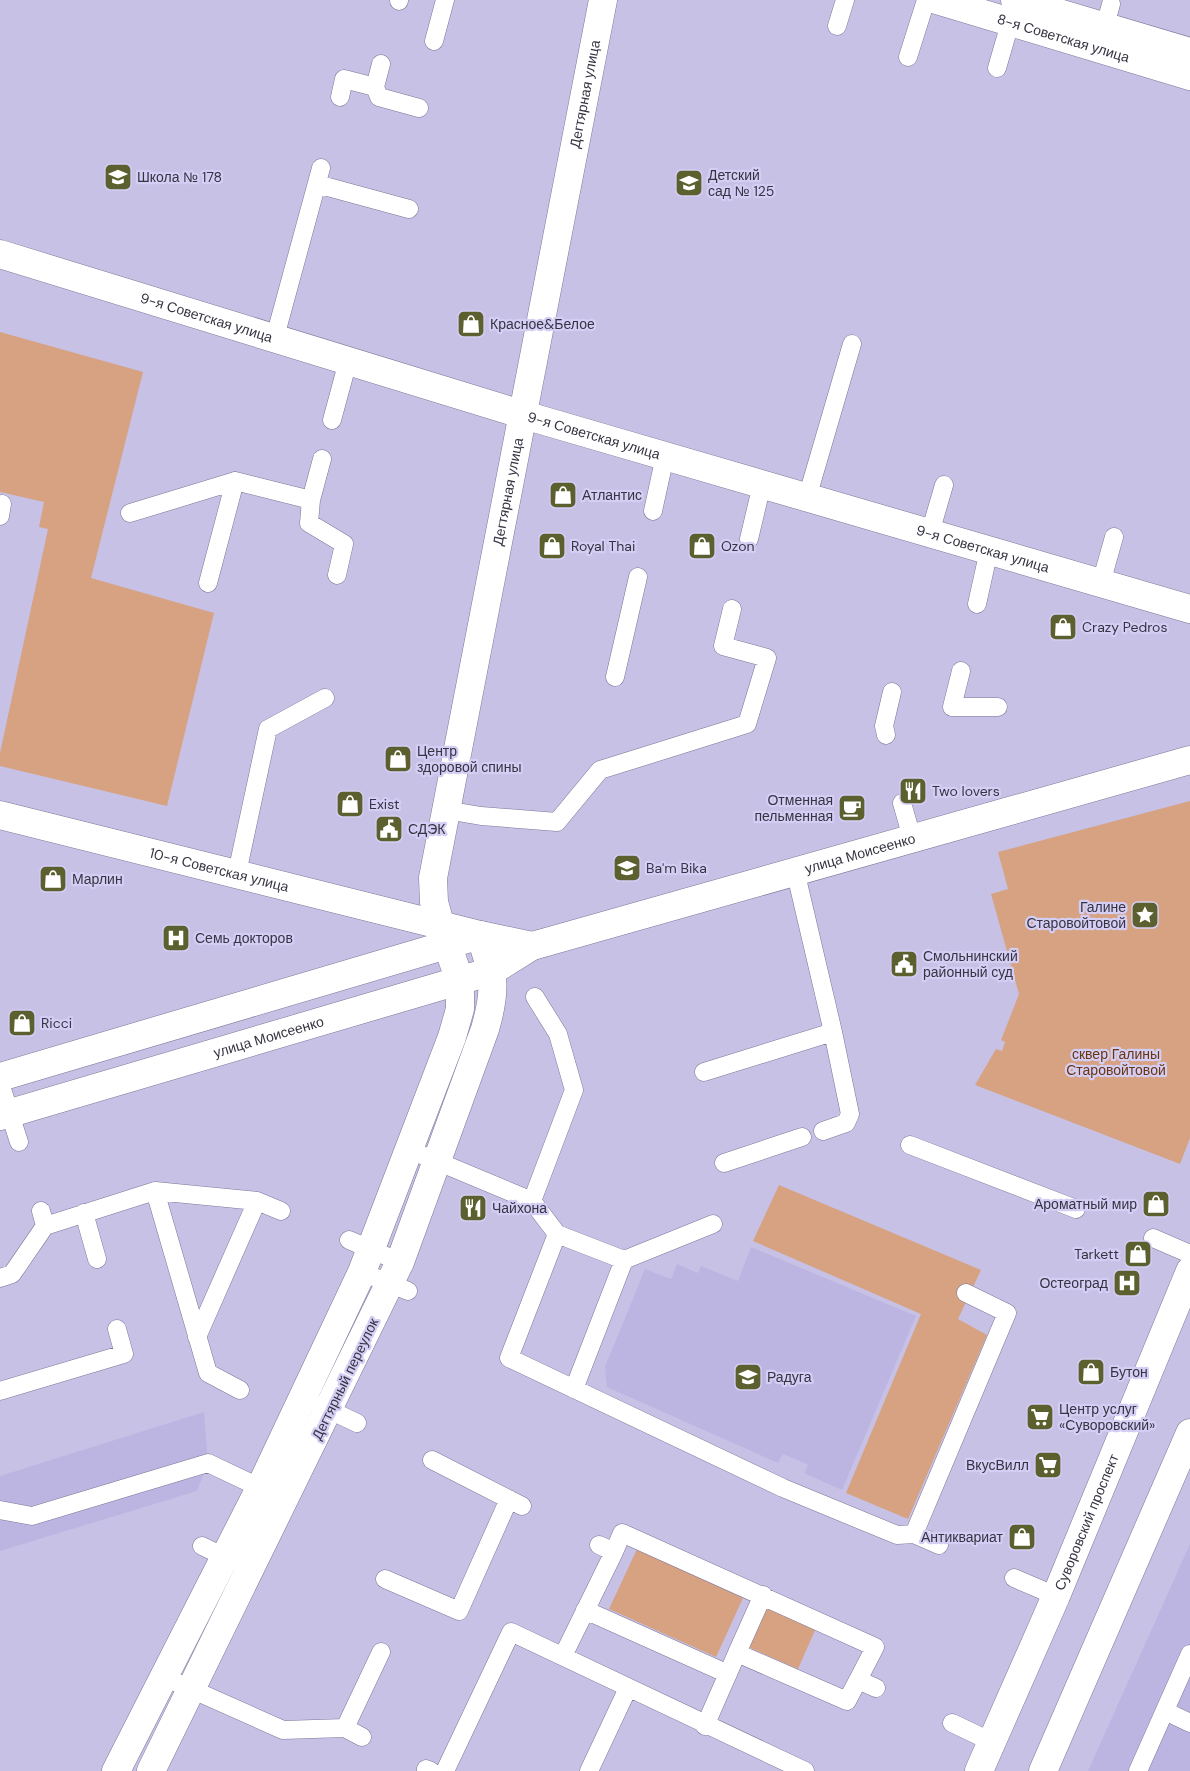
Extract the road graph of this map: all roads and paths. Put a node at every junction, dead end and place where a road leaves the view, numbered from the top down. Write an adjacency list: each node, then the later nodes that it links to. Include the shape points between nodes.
1 (445, 0): 9 (lane)
2 (603, 0): 23 (street, Дегтярная улица)
3 (845, 0): 7 (lane)
4 (926, 0): 11 (lane)
5 (938, 0): 6 (street, 8-я Советская улица)
6 (1008, 8): 8 (street, 8-я Советская улица); 13 (lane)
7 (837, 26)
8 (1105, 26): 10 (street, 8-я Советская улица); 14 (street, 8-я Советская улица)
9 (434, 40)
10 (1190, 52)
11 (908, 57)
12 (381, 64): 15 (lane)
13 (997, 68)
14 (1190, 76)
15 (374, 87): 16 (lane, via 344,79); 17 (lane, via 379,97)
16 (340, 98)
17 (419, 108)
18 (409, 209): 20 (lane, via 319,176)
19 (0, 254): 20 (street, 9-я Советская улица)
20 (275, 337): 22 (street, 9-я Советская улица)
21 (852, 344): 30 (lane)
22 (348, 361): 23 (street, 9-я Советская улица); 24 (lane)
23 (524, 415): 25 (street, 9-я Советская улица); 53 (street, Дегтярная улица)
24 (332, 420)
25 (665, 456): 28 (street, 9-я Советская улица); 32 (lane)
26 (322, 459): 31 (lane)
27 (235, 481): 31 (lane); 33 (lane); 40 (lane)
28 (762, 484): 30 (street, 9-я Советская улица); 36 (lane)
29 (944, 486): 34 (lane)
30 (807, 498): 34 (street, 9-я Советская улица)
31 (311, 500): 38 (lane, via 309,523 344,544)
32 (653, 511)
33 (130, 513)
34 (930, 533): 37 (street, 9-я Советская улица)
35 (1114, 537): 41 (lane)
36 (749, 539)
37 (989, 550): 41 (street, 9-я Советская улица); 42 (lane)
38 (338, 575)
39 (638, 577): 46 (lane)
40 (208, 583)
41 (1101, 583): 44 (street, 9-я Советская улица)
42 (977, 604)
43 (732, 609): 53 (lane, via 723,646 767,658 748,724 600,770 557,822)
44 (1190, 609)
45 (961, 671): 49 (lane, via 952,707)
46 (616, 677)
47 (892, 692): 50 (lane, via 884,726)
48 (325, 698): 57 (lane, via 268,729)
49 (998, 707)
50 (886, 735)
51 (1190, 760): 55 (street, улица Моисеенко)
52 (902, 803): 55 (lane)
53 (446, 810): 58 (street, Дегтярная улица, via 432,878 434,902)
54 (0, 815): 57 (street, 10-я Советская улица)
55 (912, 838): 56 (street, улица Моисеенко)
56 (795, 870): 60 (street, улица Моисеенко); 64 (lane)
57 (237, 873): 58 (street, 10-я Советская улица)
58 (444, 934): 59 (street, улица Моисеенко); 62 (street, Дегтярная улица); 66 (street, улица Моисеенко)
59 (480, 935): 60 (street, улица Моисеенко); 61 (street)
60 (532, 946): 61 (street, улица Моисеенко)
61 (492, 971): 62 (street, улица Моисеенко); 74 (street, Дегтярный переулок, via 493,1002)
62 (460, 981): 68 (street, улица Моисеенко); 73 (street, Дегтярный переулок, via 460,1009 452,1037)
63 (535, 997): 78 (lane, via 558,1034 574,1090)
64 (833, 1032): 65 (lane); 69 (lane, via 850,1114 846,1123)
65 (704, 1072)
66 (0, 1077)
67 (0, 1083): 68 (lane)
68 (5, 1115): 71 (lane)
69 (823, 1131)
70 (802, 1138): 75 (lane)
71 (19, 1142)
72 (910, 1145): 79 (lane)
73 (410, 1150): 74 (lane); 85 (street, Дегтярный переулок)
74 (438, 1160): 78 (lane); 90 (street, Дегтярный переулок)
75 (724, 1163)
76 (155, 1191): 77 (lane); 81 (lane); 94 (lane)
77 (257, 1200): 80 (lane); 94 (lane)
78 (532, 1201): 83 (lane)
79 (1076, 1209)
80 (281, 1211)
81 (84, 1213): 87 (lane); 89 (lane, via 43,1218 12,1274)
82 (713, 1224): 88 (lane)
83 (557, 1234): 88 (lane); 95 (lane, via 509,1358)
84 (1153, 1238): 86 (lane)
85 (360, 1254): 90 (lane); 90 (lane); 98 (street, Дегтярный переулок)
86 (1190, 1254)
87 (97, 1259)
88 (624, 1260): 95 (lane)
89 (0, 1278)
90 (400, 1279): 99 (street, Дегтярный переулок)
91 (1188, 1285): 113 (street, Суворовский проспект)
92 (966, 1293): 106 (lane, via 1007,1313)
93 (117, 1329): 97 (lane, via 124,1354)
94 (197, 1338): 96 (lane, via 208,1373)
95 (574, 1389): 106 (lane, via 783,1488 897,1535)
96 (240, 1390)
97 (0, 1391)
98 (304, 1397): 99 (lane); 103 (street, Дегтярный переулок)
99 (330, 1410): 100 (lane); 104 (street, Дегтярный переулок)
100 (357, 1423)
101 (1190, 1433): 132 (street)
102 (432, 1460): 111 (lane, via 515,1502 459,1611)
103 (260, 1488): 104 (lane); 105 (lane, via 208,1463 32,1516); 108 (street, Дегтярный переулок)
104 (286, 1500): 109 (street, Дегтярный переулок)
105 (0, 1510)
106 (914, 1534): 107 (lane)
107 (939, 1545)
108 (213, 1552): 109 (lane); 120 (street, Дегтярный переулок)
109 (251, 1569): 124 (street, Дегтярный переулок)
110 (1014, 1578): 113 (lane)
111 (385, 1579)
112 (763, 1595): 114 (lane, via 622,1533 606,1548); 116 (lane); 121 (lane, via 874,1647)
113 (1056, 1596): 131 (street, Суворовский проспект)
114 (585, 1610): 118 (lane); 119 (lane)
115 (381, 1652): 129 (lane)
116 (737, 1653): 119 (lane); 121 (lane, via 847,1701)
117 (1190, 1654): 125 (lane)
118 (563, 1656): 122 (lane); 135 (lane, via 511,1632)
119 (728, 1674): 128 (lane)
120 (164, 1676): 124 (lane); 133 (street, Дегтярный переулок)
121 (858, 1680): 123 (lane)
122 (628, 1688): 128 (lane); 136 (lane)
123 (876, 1688)
124 (192, 1690): 129 (lane, via 282,1730); 134 (street, Дегтярный переулок)
125 (1165, 1711): 127 (lane); 139 (lane)
126 (952, 1723): 131 (lane)
127 (1190, 1723)
128 (705, 1726): 137 (lane)
129 (344, 1728): 130 (lane)
130 (362, 1736)
131 (992, 1742): 138 (street, Суворовский проспект)
132 (1048, 1769)
133 (116, 1771)
134 (151, 1771)
135 (445, 1771)
136 (589, 1771)
137 (805, 1771)
138 (980, 1771)
139 (1138, 1771)

